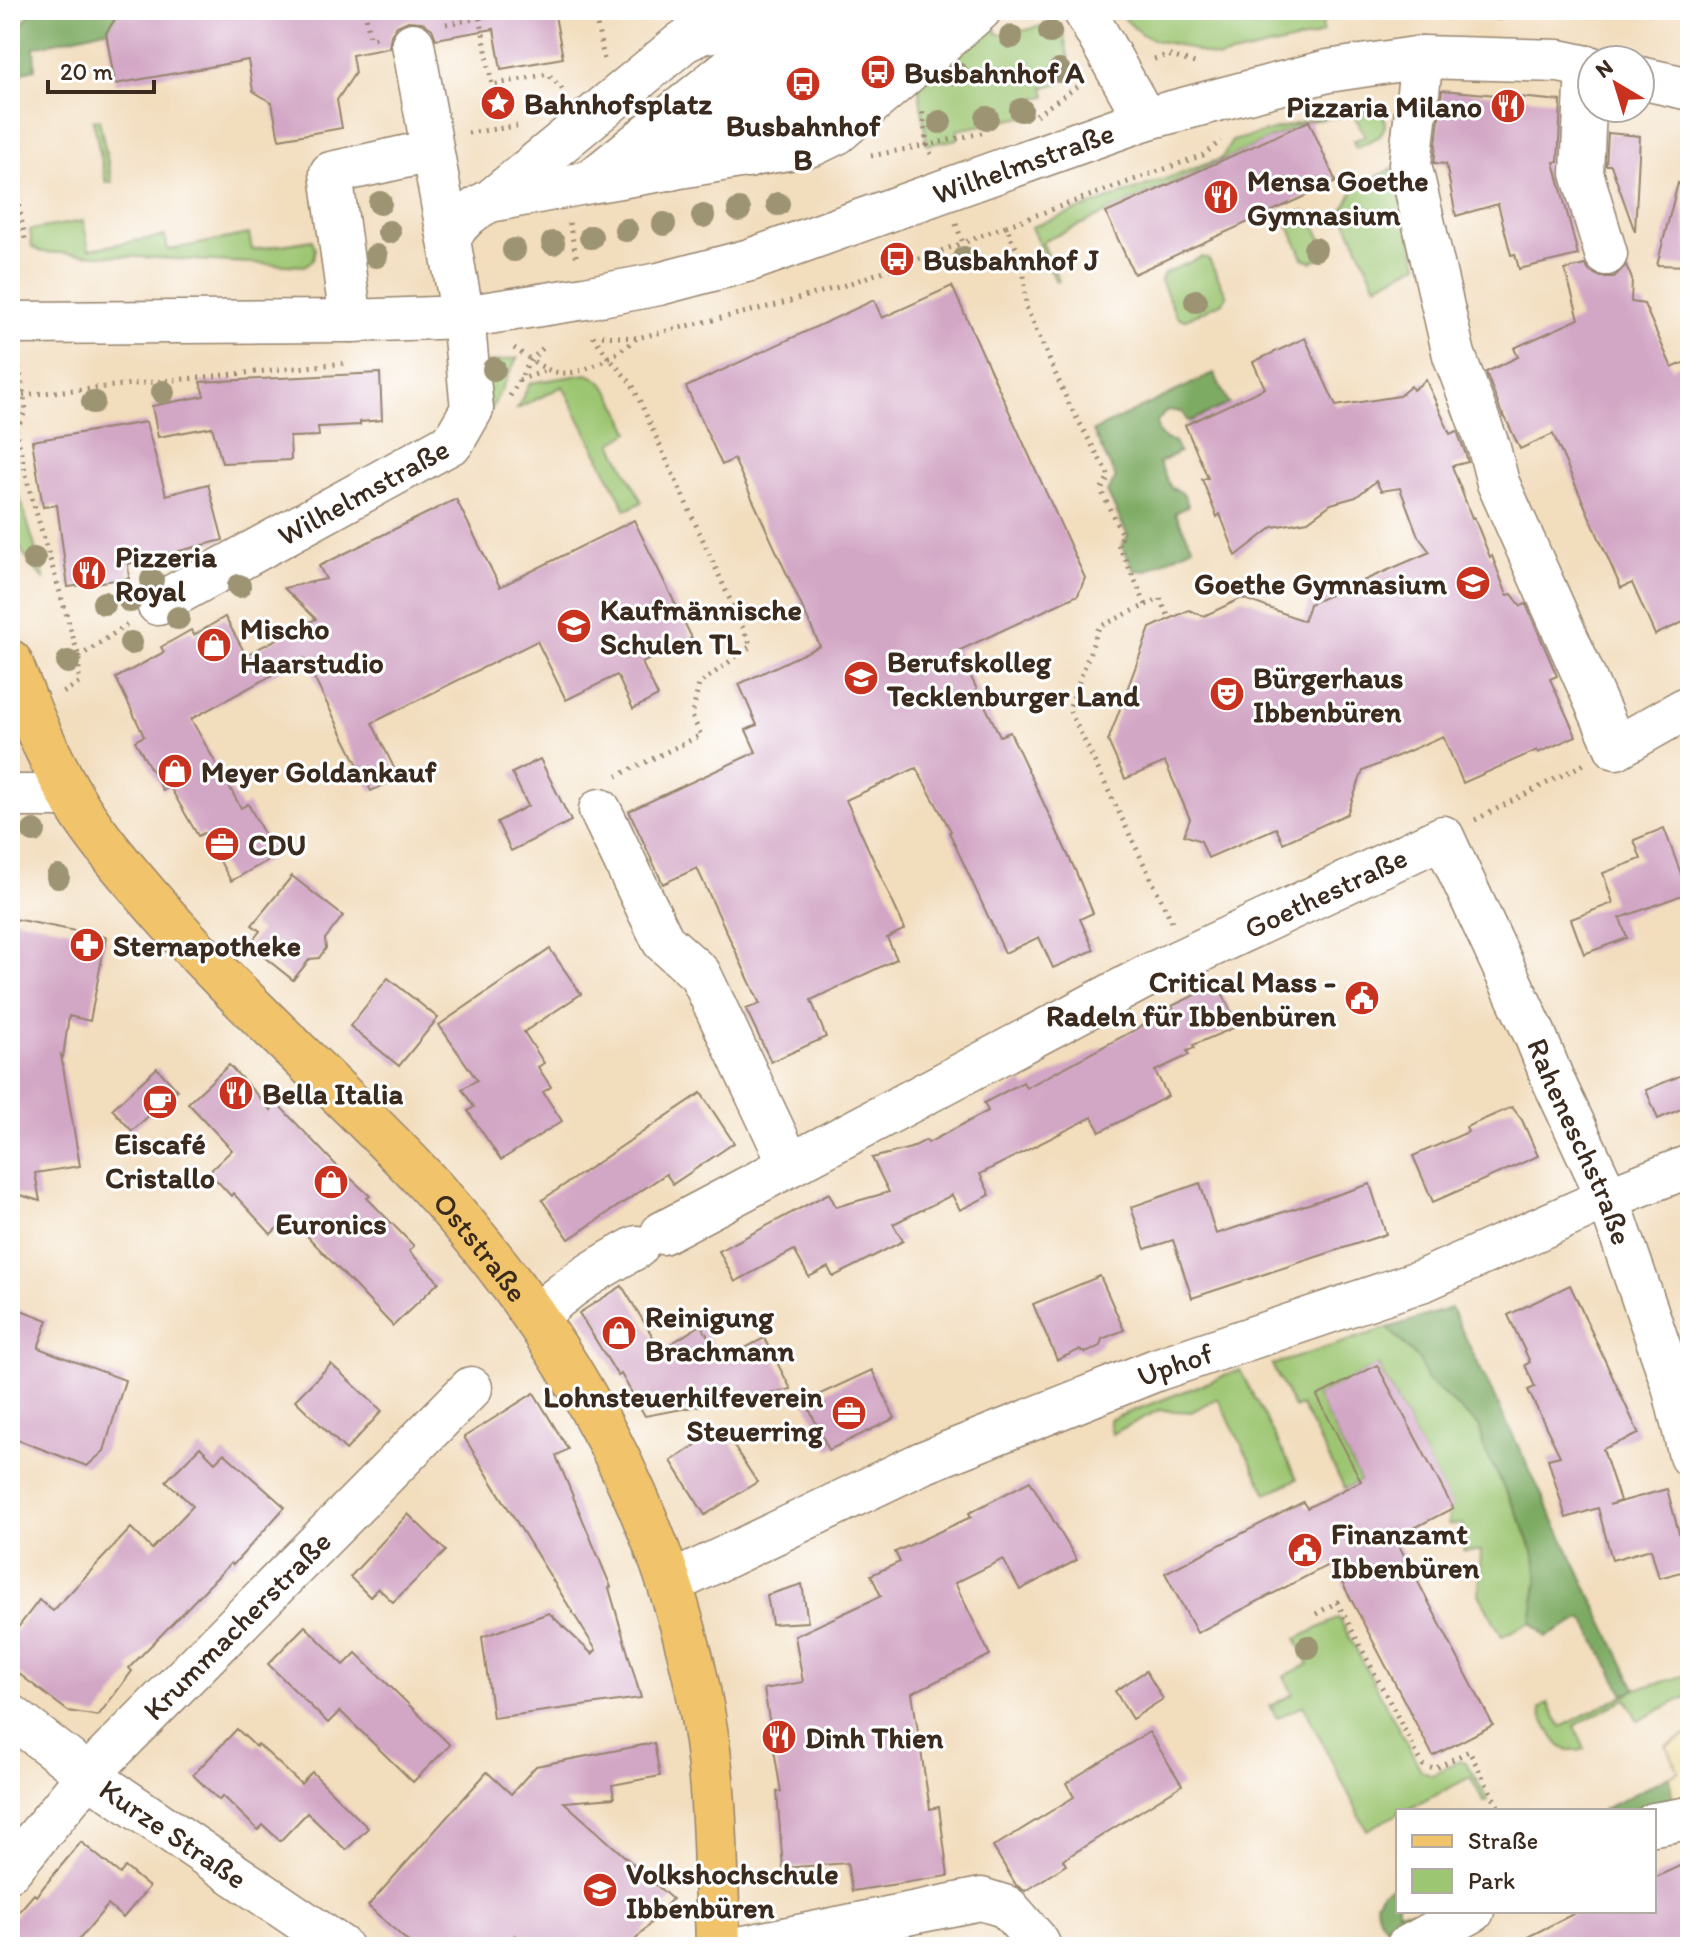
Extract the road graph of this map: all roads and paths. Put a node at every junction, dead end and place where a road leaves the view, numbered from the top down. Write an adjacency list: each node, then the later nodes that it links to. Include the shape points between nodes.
1 (26, 10): 11 (path)
2 (479, 10): 18 (path)
3 (594, 10): 12 (path, via 603,59)
4 (835, 10): 9 (street)
5 (860, 10): 29 (street)
6 (921, 10): 28 (street)
7 (980, 10): 28 (street, via 837,133 812,145)
8 (1084, 10): 16 (street)
9 (790, 19): 30 (street); 32 (street, via 701,33 683,42)
10 (411, 25): 26 (street)
11 (10, 33)
12 (615, 49)
13 (1422, 57): 14 (street, Wilhelmstraße); 20 (street, Wilhelmstraße, via 1328,71); 60 (street, via 1410,164 1454,355 1498,483)
14 (1576, 64)
15 (1209, 67): 16 (path, via 1167,55)
16 (1117, 69): 20 (street); 21 (path, via 1081,83)
17 (1656, 82): 19 (street)
18 (492, 85)
19 (1690, 89)
20 (1145, 119): 31 (street, Wilhelmstraße)
21 (1024, 123)
22 (1586, 124): 37 (street, via 1582,173)
23 (518, 126): 26 (path, via 444,137)
24 (996, 130): 31 (path, via 927,145)
25 (1223, 139): 33 (path, via 1203,155)
26 (431, 151): 34 (street); 38 (street, via 331,173)
27 (10, 158): 36 (path, via 25,239)
28 (747, 158): 29 (street)
29 (670, 169): 30 (street)
30 (590, 182): 32 (street)
31 (947, 190): 35 (path); 40 (street, Wilhelmstraße, via 750,260)
32 (490, 201): 34 (street, via 460,221)
33 (1006, 226): 35 (path); 54 (path, via 1023,263 1026,307 1068,402 1109,476 1101,490)
34 (449, 237): 40 (street)
35 (963, 243): 43 (path, via 842,286)
36 (10, 248)
37 (1606, 254)
38 (351, 321): 39 (street, Wilhelmstraße); 40 (street, Wilhelmstraße)
39 (11, 323): 50 (path)
40 (465, 334): 46 (path, via 512,346); 53 (street, Wilhelmstraße, via 472,409 453,442)
41 (593, 336): 42 (path); 43 (path); 45 (path)
42 (579, 337)
43 (637, 338): 45 (path)
44 (554, 342): 46 (path)
45 (608, 357): 48 (path, via 579,370); 63 (path, via 632,384 751,646 699,684 692,716 701,735 599,785)
46 (531, 360): 48 (path); 49 (path)
47 (355, 362): 50 (path)
48 (549, 370): 49 (path)
49 (519, 380): 51 (path)
50 (23, 395): 52 (path, via 26,410)
51 (502, 406)
52 (13, 430): 56 (path)
53 (158, 604): 56 (path)
54 (1146, 605): 55 (path, via 1160,598); 65 (path, via 1099,627 1069,709)
55 (1170, 619)
56 (79, 657): 58 (path, via 79,683)
57 (10, 662): 62 (main road, Oststraße)
58 (68, 690)
59 (1690, 706): 60 (street)
60 (1616, 748): 64 (path, Goethestraße)
61 (10, 796): 62 (street)
62 (71, 796): 69 (main road, Oststraße, via 110,853 192,949 424,1179)
63 (600, 810): 66 (street, via 663,941 700,974)
64 (1443, 837): 65 (street, Goethestraße); 68 (street, Raheneschstraße)
65 (1189, 957): 66 (street, Goethestraße)
66 (790, 1165): 69 (street, Goethestraße, via 582,1277)
67 (1690, 1166): 68 (street, Uphof)
68 (1608, 1198): 71 (street, Raheneschstraße, via 1673,1386); 72 (street, Uphof, via 1424,1280 1156,1370 922,1463)
69 (535, 1319): 72 (main road, Oststraße, via 615,1449)
70 (471, 1388): 75 (street, Krummacherstraße)
71 (1690, 1456)
72 (669, 1584): 82 (main road, Oststraße, via 692,1662 706,1741 715,1822)
73 (1316, 1614): 76 (path, via 1337,1602 1423,1765 1434,1769 1469,1751)
74 (10, 1715): 75 (street, Kurze Straße)
75 (88, 1775): 79 (street, Krummacherstraße); 81 (street, Kurze Straße)
76 (1499, 1809)
77 (1690, 1818): 78 (street)
78 (1656, 1824)
79 (10, 1870)
80 (1469, 1913): 85 (street)
81 (341, 1947)
82 (718, 1947)
83 (744, 1947): 84 (street, via 981,1899 1007,1907)
84 (1040, 1947)
85 (1407, 1947)

